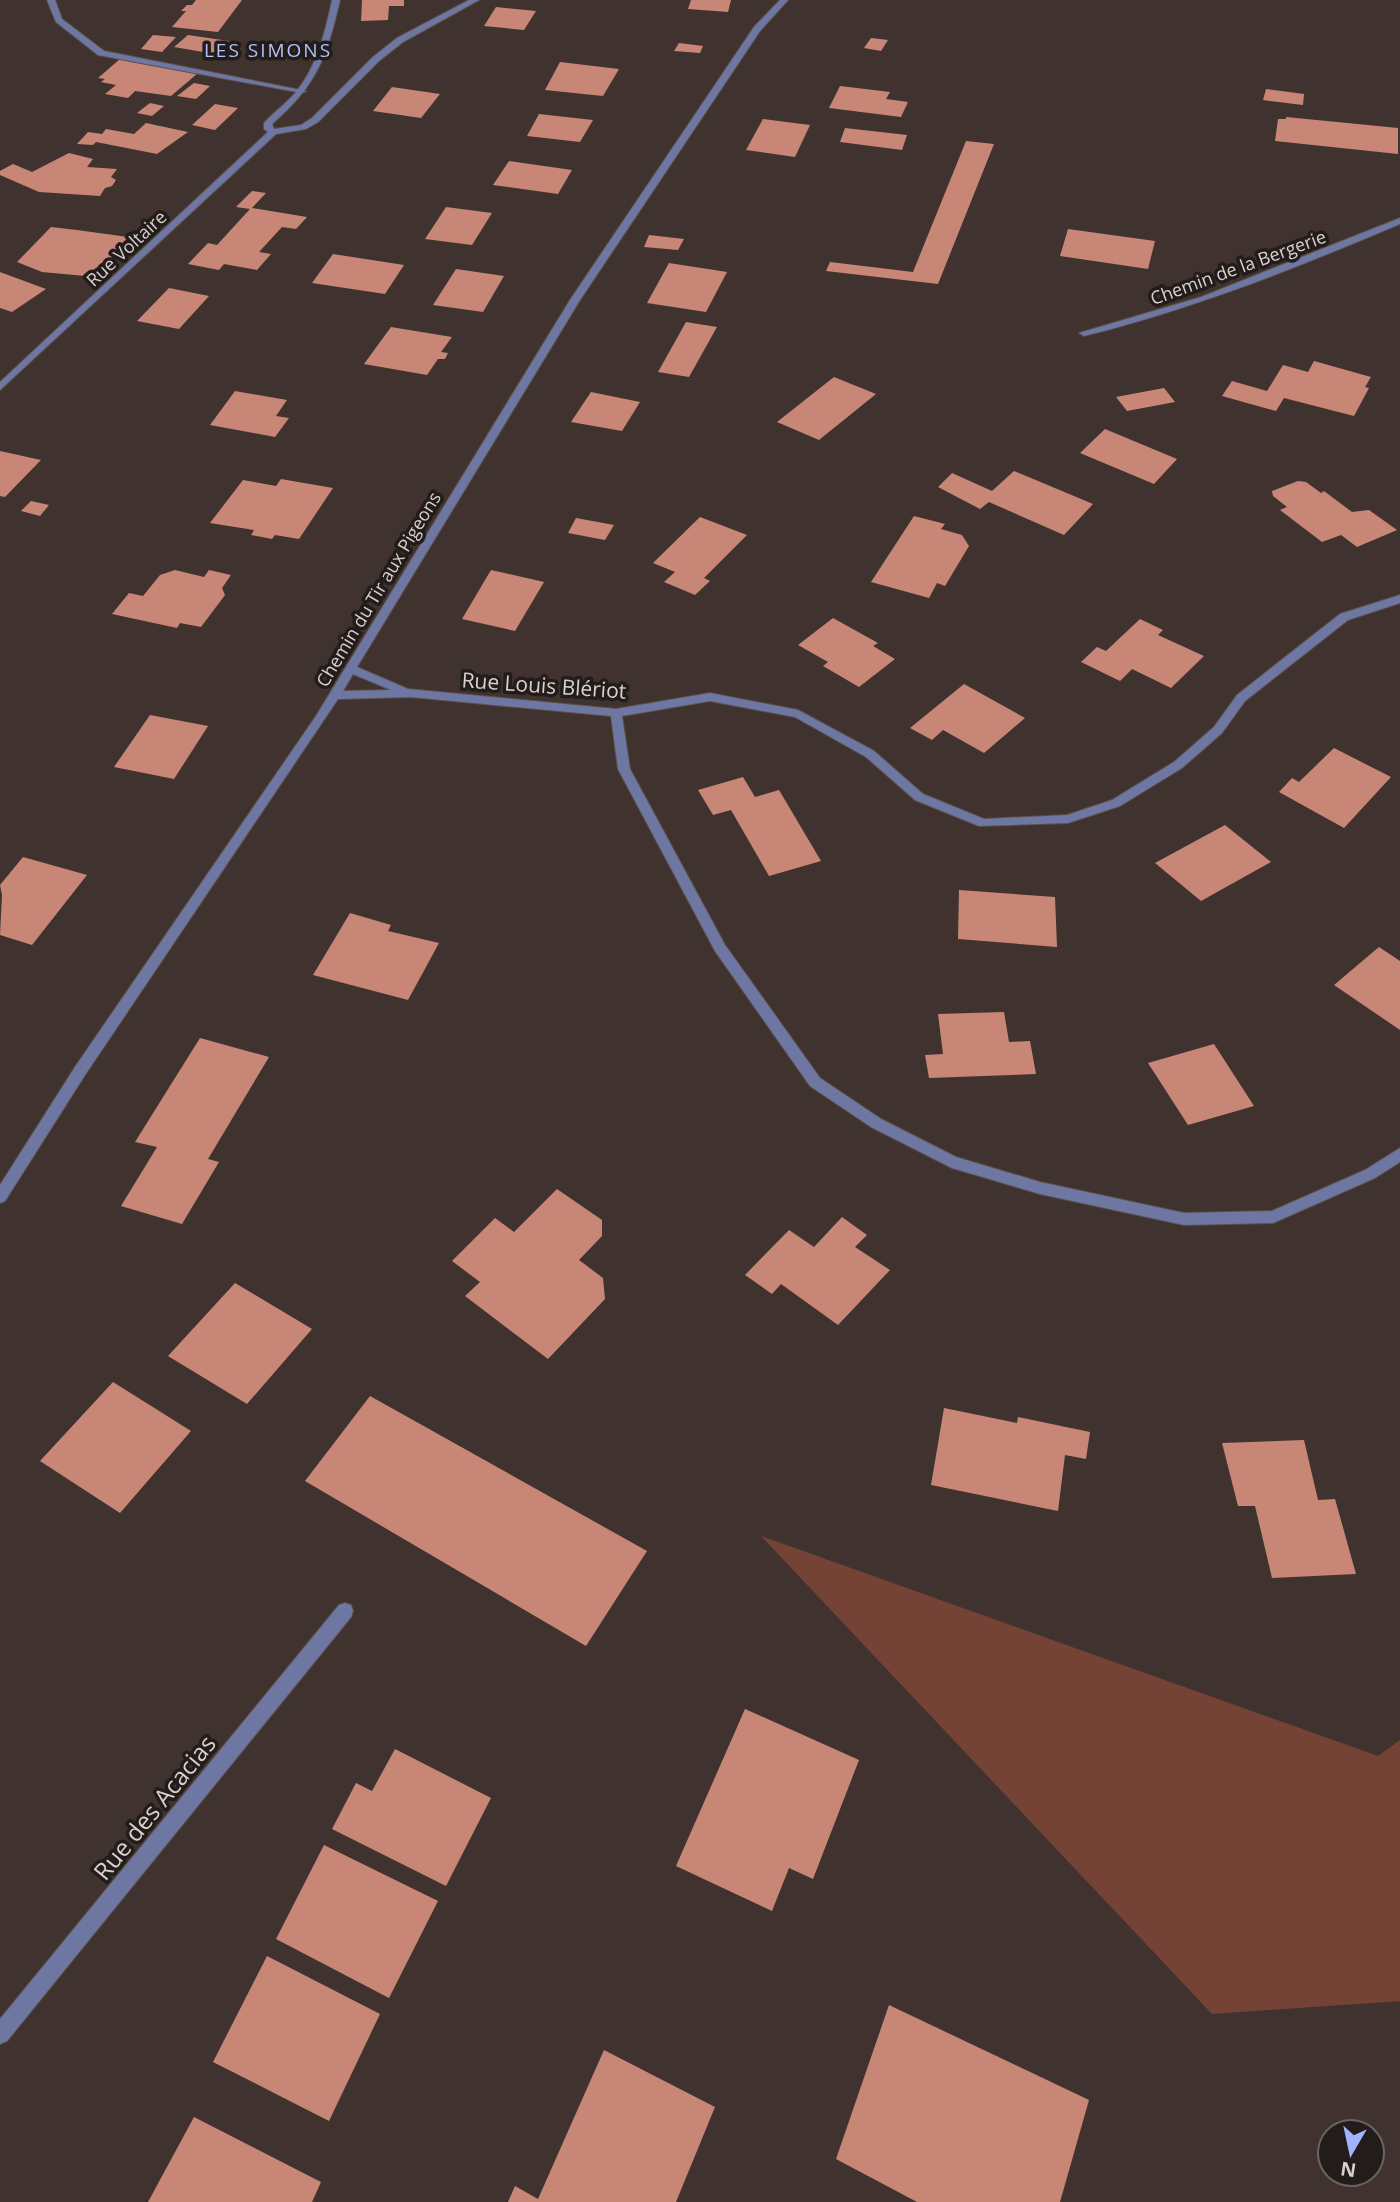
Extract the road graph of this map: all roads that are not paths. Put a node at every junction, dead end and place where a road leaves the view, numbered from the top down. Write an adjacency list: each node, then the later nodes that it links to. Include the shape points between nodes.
1 (51, 0): 5 (street, via 59,20 102,53)
2 (336, 0): 5 (street, via 322,58)
3 (475, 0): 6 (street, via 400,40 315,120 289,132)
4 (784, 0): 11 (street, Chemin du Tir aux Pigeons, via 757,29 610,246)
5 (302, 91): 6 (street, via 268,123)
6 (273, 132): 9 (street, Rue Voltaire)
7 (1400, 221): 8 (street, Chemin de la Bergerie, via 1137,322)
8 (1084, 333)
9 (0, 387)
10 (1400, 599): 14 (street, Rue Louis Blériot, via 1344,617 1241,698 1218,730 1178,765 1116,803 1068,819 983,823 919,797 870,754 798,714 710,697)
11 (351, 669): 12 (street); 13 (street, Chemin du Tir aux Pigeons)
12 (411, 694): 13 (street, Rue Louis Blériot); 14 (street, Rue Louis Blériot)
13 (334, 695): 16 (street, Chemin du Tir aux Pigeons)
14 (616, 713): 15 (street, via 624,769 720,947 815,1082 876,1123 952,1161 1040,1188 1184,1219 1273,1217 1370,1174)
15 (1400, 1154)
16 (0, 1197)
17 (345, 1611): 18 (street, Rue des Acacias)
18 (0, 2034)

